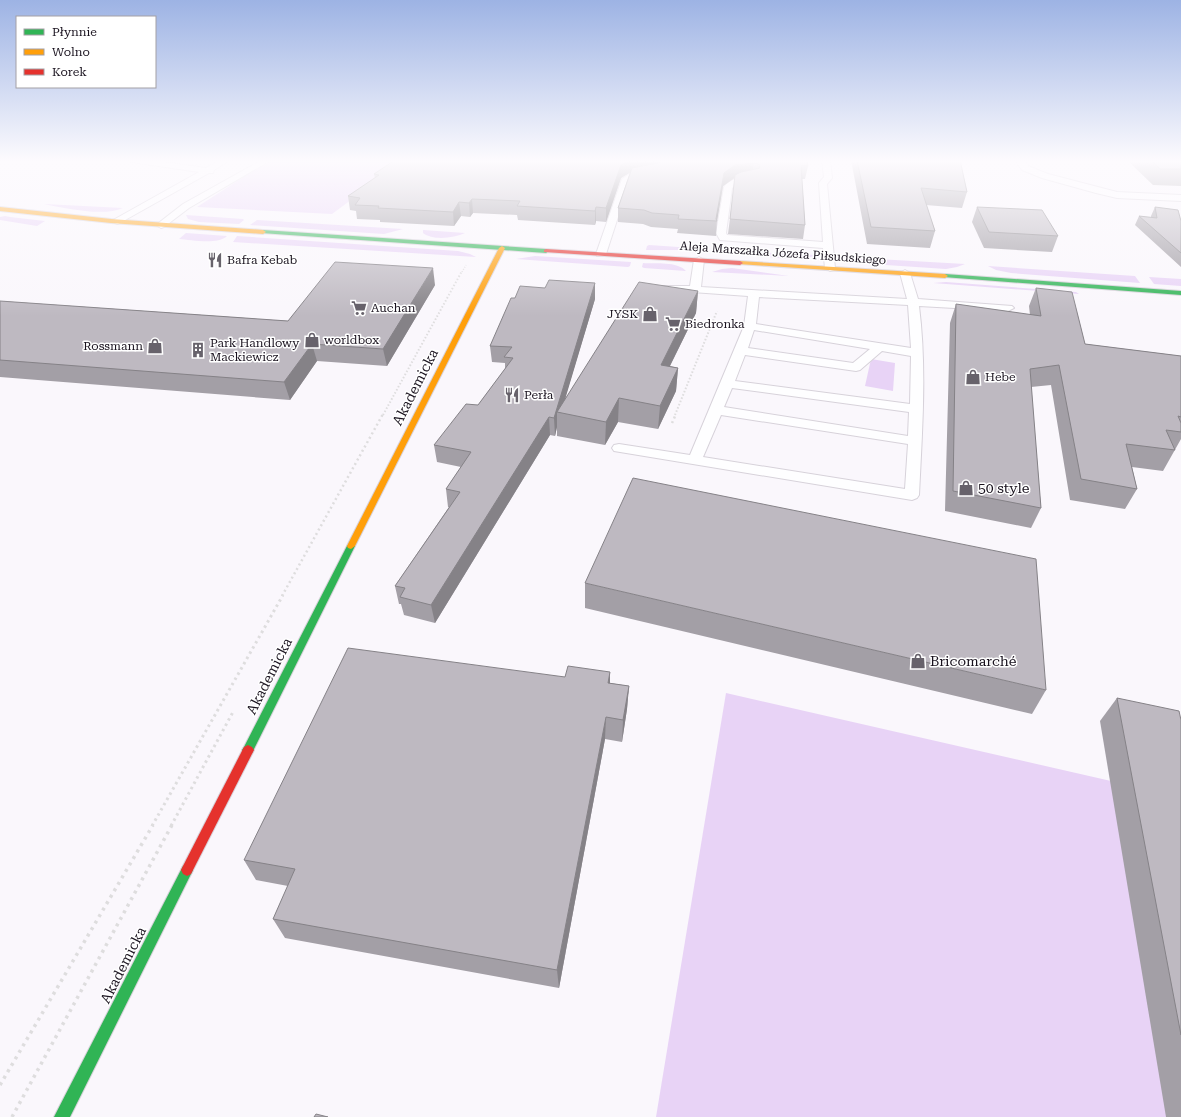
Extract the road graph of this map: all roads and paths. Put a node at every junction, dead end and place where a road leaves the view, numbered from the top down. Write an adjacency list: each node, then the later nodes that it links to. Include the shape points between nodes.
1 (31, 212): 7 (street, Aleja Marszałka Józefa Piłsudskiego)
2 (133, 212): 7 (lane)
3 (178, 212): 8 (lane)
4 (615, 212): 11 (lane)
5 (724, 212): 9 (lane, via 721,233 723,238)
6 (825, 212): 9 (lane)
7 (118, 221): 8 (street, Aleja Marszałka Józefa Piłsudskiego)
8 (161, 225): 10 (street, Aleja Marszałka Józefa Piłsudskiego)
9 (828, 244): 14 (lane)
10 (502, 248): 11 (street, Aleja Marszałka Józefa Piłsudskiego); 37 (street, Akademicka)
11 (601, 254): 13 (street, Aleja Marszałka Józefa Piłsudskiego)
12 (470, 259): 35 (path, via 268,623)
13 (699, 260): 14 (street, Aleja Marszałka Józefa Piłsudskiego); 17 (lane)
14 (830, 268): 15 (street, Aleja Marszałka Józefa Piłsudskiego)
15 (905, 273): 18 (street, Aleja Marszałka Józefa Piłsudskiego); 20 (lane)
16 (668, 288): 17 (lane)
17 (695, 290): 19 (lane)
18 (1181, 293)
19 (754, 294): 20 (lane); 23 (lane)
20 (914, 303): 21 (lane); 26 (lane)
21 (1008, 308)
22 (710, 310): 30 (path, via 718,311)
23 (750, 326): 24 (lane); 25 (lane)
24 (879, 347): 25 (lane, via 856,367); 26 (lane)
25 (741, 351): 27 (lane)
26 (917, 353): 28 (lane)
27 (728, 384): 28 (lane); 29 (lane)
28 (916, 409): 31 (lane)
29 (717, 410): 31 (lane); 33 (lane)
30 (672, 423)
31 (914, 441): 33 (lane, via 912,495)
32 (619, 448): 33 (lane)
33 (696, 460)
34 (235, 708): 36 (path)
35 (0, 1085)
36 (12, 1117)
37 (62, 1117)

